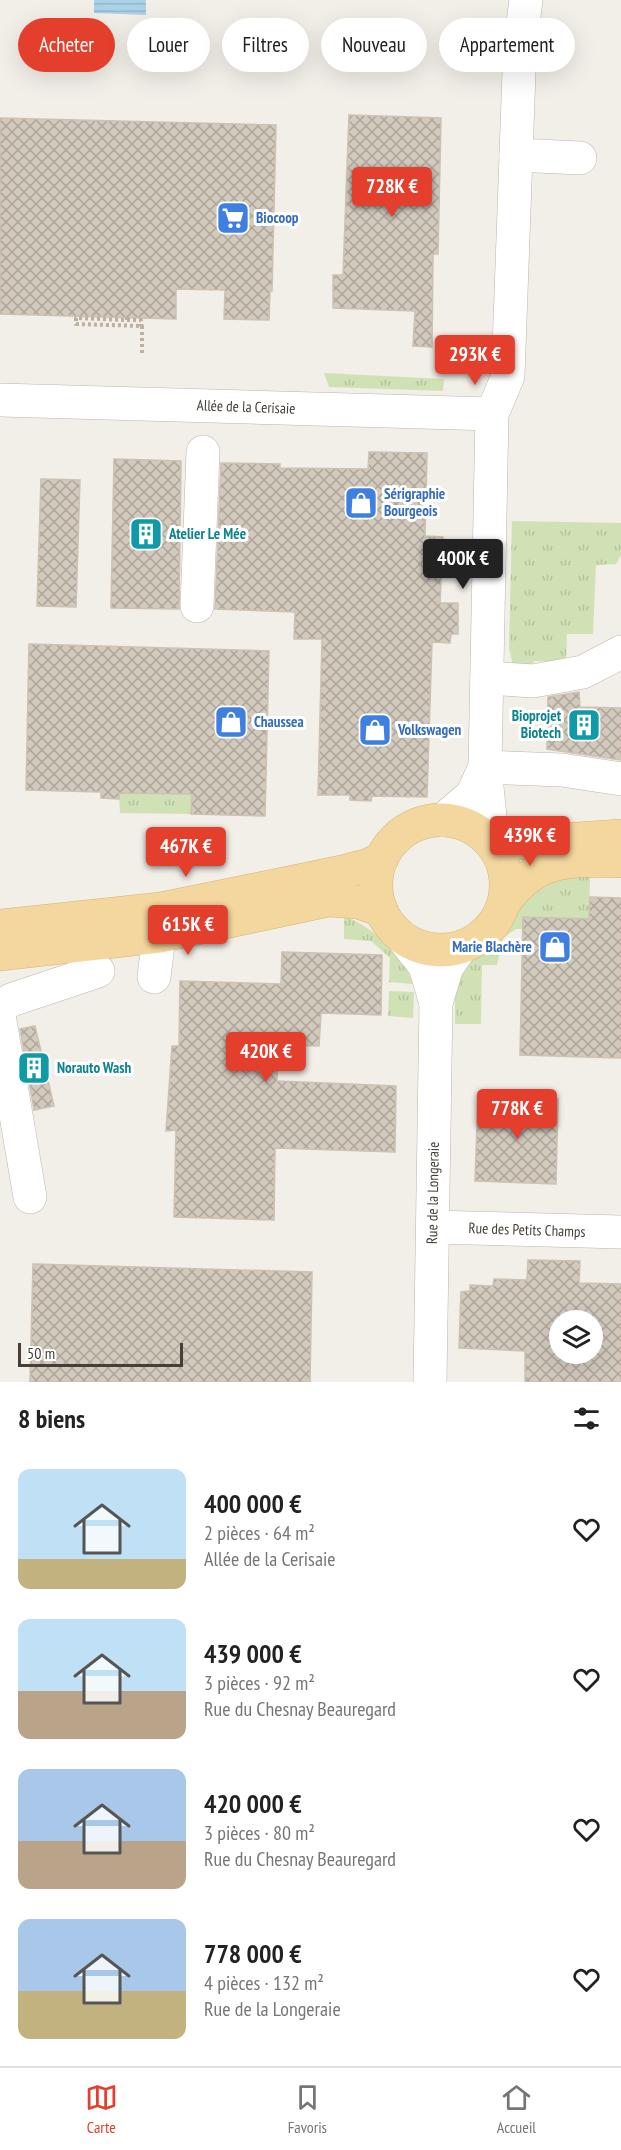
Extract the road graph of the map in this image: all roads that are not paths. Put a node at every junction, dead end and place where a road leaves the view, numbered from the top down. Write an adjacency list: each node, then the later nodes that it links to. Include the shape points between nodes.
1 (526, 0): 2 (street, via 520,45)
2 (516, 155): 3 (street); 5 (street, via 508,376)
3 (580, 158)
4 (0, 400): 5 (street, Allée de la Cerisaie)
5 (492, 414): 9 (street)
6 (203, 452): 7 (street)
7 (197, 606)
8 (621, 652): 9 (street, via 583,672 533,681)
9 (487, 678): 10 (street)
10 (485, 766): 11 (street, via 562,770); 12 (street, via 472,795); 14 (street)
11 (621, 779)
12 (443, 820): 14 (main road, via 466,825); 15 (main road, via 424,822 407,830 392,842)
13 (621, 836): 14 (main road)
14 (489, 841): 17 (main road, via 505,872)
15 (382, 858): 18 (main road, via 376,884); 19 (main road, via 342,872 161,909)
16 (621, 861): 17 (main road, via 563,861 547,866 517,884)
17 (504, 903): 22 (main road, via 488,931)
18 (381, 910): 20 (main road, via 358,902 328,900); 21 (main road)
19 (0, 926)
20 (159, 936): 23 (main road); 25 (street)
21 (403, 938): 22 (main road, via 441,951); 26 (street, Rue de la Longeraie, via 425,966)
22 (461, 947): 26 (street, Rue de la Longeraie, via 447,967)
23 (0, 954)
24 (98, 971): 27 (street, via 11,1000)
25 (154, 977)
26 (436, 1003): 30 (street, Rue de la Longeraie)
27 (0, 1012)
28 (0, 1021): 29 (street)
29 (30, 1197)
30 (433, 1227): 31 (street, Rue des Petits Champs); 32 (street, Rue de la Longeraie)
31 (621, 1232)
32 (430, 1382)

